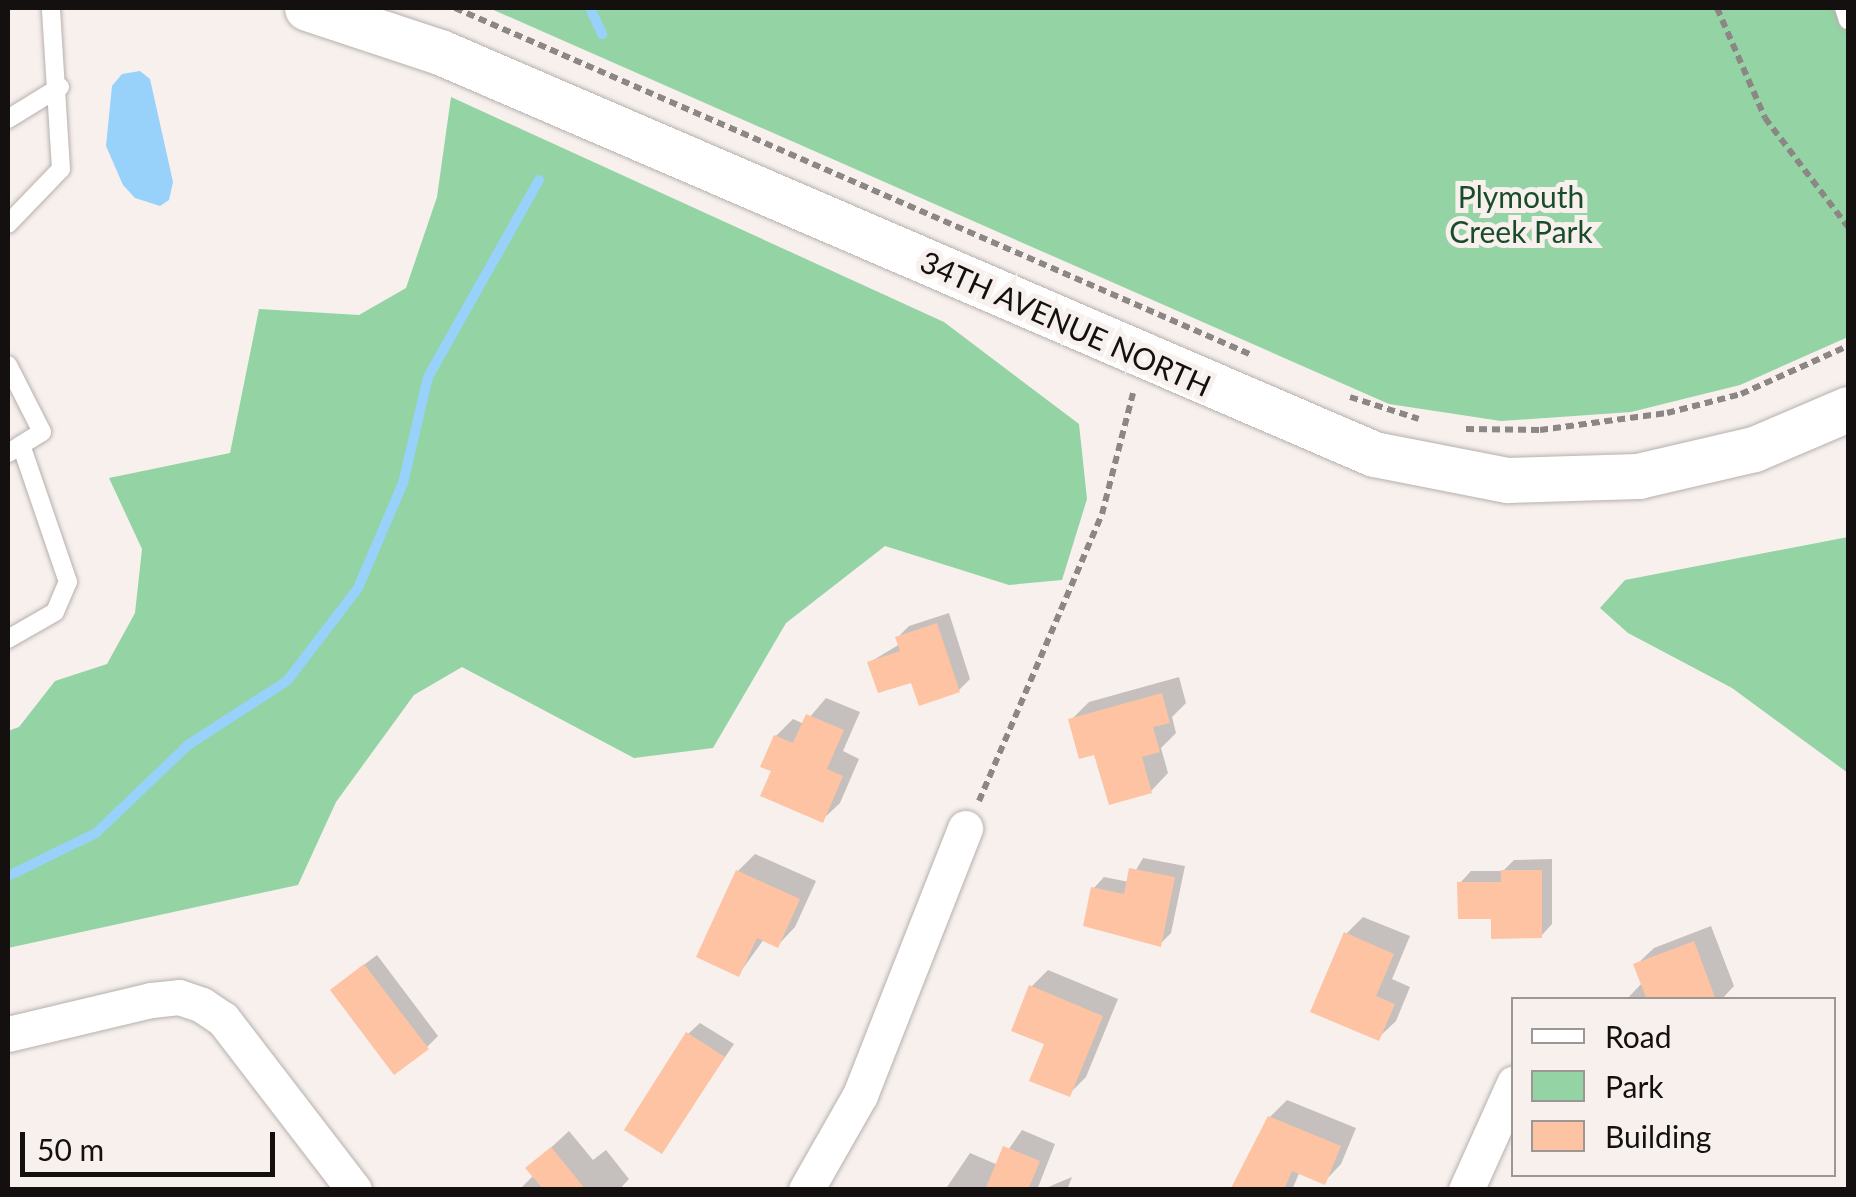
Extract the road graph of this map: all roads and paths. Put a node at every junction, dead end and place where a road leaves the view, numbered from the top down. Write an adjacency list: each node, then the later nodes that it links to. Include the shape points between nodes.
1 (51, 8): 7 (lane)
2 (307, 8): 16 (street, 34TH AVENUE NORTH, via 440,52 1374,454 1507,480 1638,476 1754,450)
3 (456, 8): 12 (path)
4 (1717, 8): 10 (path, via 1764,118)
5 (1844, 8): 6 (lane)
6 (1848, 20)
7 (60, 87): 8 (lane); 9 (lane, via 61,169)
8 (8, 119)
9 (8, 224)
10 (1848, 228)
11 (1848, 346): 18 (path, via 1741,394 1667,413 1540,430)
12 (1269, 362)
13 (8, 365): 19 (lane, via 42,432)
14 (1333, 390): 17 (path)
15 (1133, 394): 21 (path, via 1102,514)
16 (1848, 410)
17 (1435, 422)
18 (1449, 426)
19 (14, 449): 20 (lane, via 68,582 55,612)
20 (8, 639)
21 (965, 828): 25 (street, via 860,1095)
22 (8, 1034): 24 (street, via 151,1000 178,997 202,1005 223,1018)
23 (1511, 1090): 26 (street)
24 (354, 1190)
25 (806, 1190)
26 (1466, 1190)

